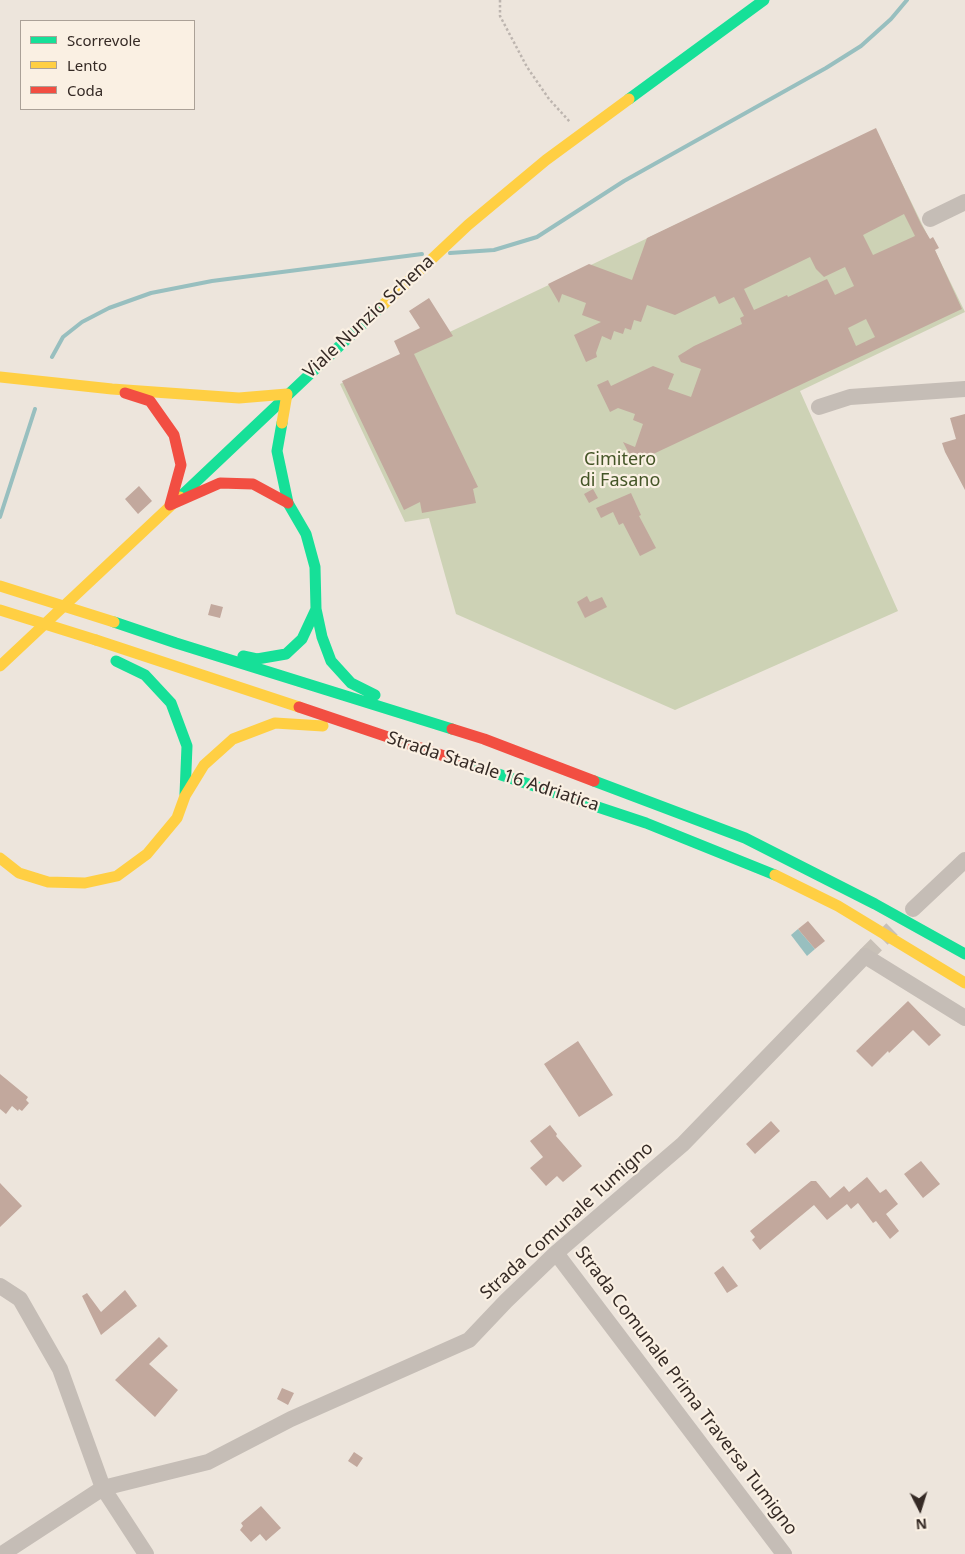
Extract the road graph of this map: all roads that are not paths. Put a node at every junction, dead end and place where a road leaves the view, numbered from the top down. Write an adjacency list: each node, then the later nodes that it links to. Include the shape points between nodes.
1 (764, 0): 7 (main road, Viale Nunzio Schena, via 546,160 468,225)
2 (965, 202): 3 (street)
3 (930, 219)
4 (0, 377): 5 (main road)
5 (112, 389): 7 (main road, via 239,398); 10 (main road, via 150,401 174,434 181,465)
6 (965, 389): 8 (street, via 850,397)
7 (287, 394): 9 (main road, via 277,451); 10 (main road, Viale Nunzio Schena)
8 (819, 407)
9 (288, 502): 10 (main road, via 253,484 220,483); 12 (main road, via 306,534 315,567)
10 (170, 505): 16 (main road, Viale Nunzio Schena)
11 (0, 586): 14 (main road, Strada Statale 16 Adriatica, bridge)
12 (316, 609): 14 (main road, via 302,639 286,654 257,659); 17 (main road, via 331,661 351,683)
13 (3, 611): 15 (main road, Strada Statale 16 Adriatica, bridge)
14 (176, 643): 17 (main road, Strada Statale 16 Adriatica)
15 (92, 644): 18 (main road, Strada Statale 16 Adriatica); 19 (main road, via 145,675 171,703 187,746)
16 (0, 666)
17 (484, 739): 23 (main road, Strada Statale 16 Adriatica, via 745,838)
18 (445, 756): 19 (main road, via 322,726 275,723 234,739 204,765); 24 (main road, Strada Statale 16 Adriatica, via 646,823 775,875 838,906)
19 (185, 796): 20 (main road, via 177,818 147,854 117,876 85,883 48,882 19,873)
20 (0, 858)
21 (965, 860): 22 (street)
22 (913, 909)
23 (965, 954)
24 (965, 982)
25 (965, 1018): 26 (street, Strada Comunale Tumigno, via 865,956 683,1144)
26 (556, 1253): 28 (street, Strada Comunale Tumigno, via 469,1340 291,1419 208,1462); 31 (street, Strada Comunale Prima Traversa Tumigno)
27 (0, 1286): 28 (street, via 20,1299 60,1369)
28 (103, 1488): 29 (street, Strada Comunale Tumigno); 30 (street)
29 (2, 1554)
30 (146, 1554)
31 (784, 1554)

